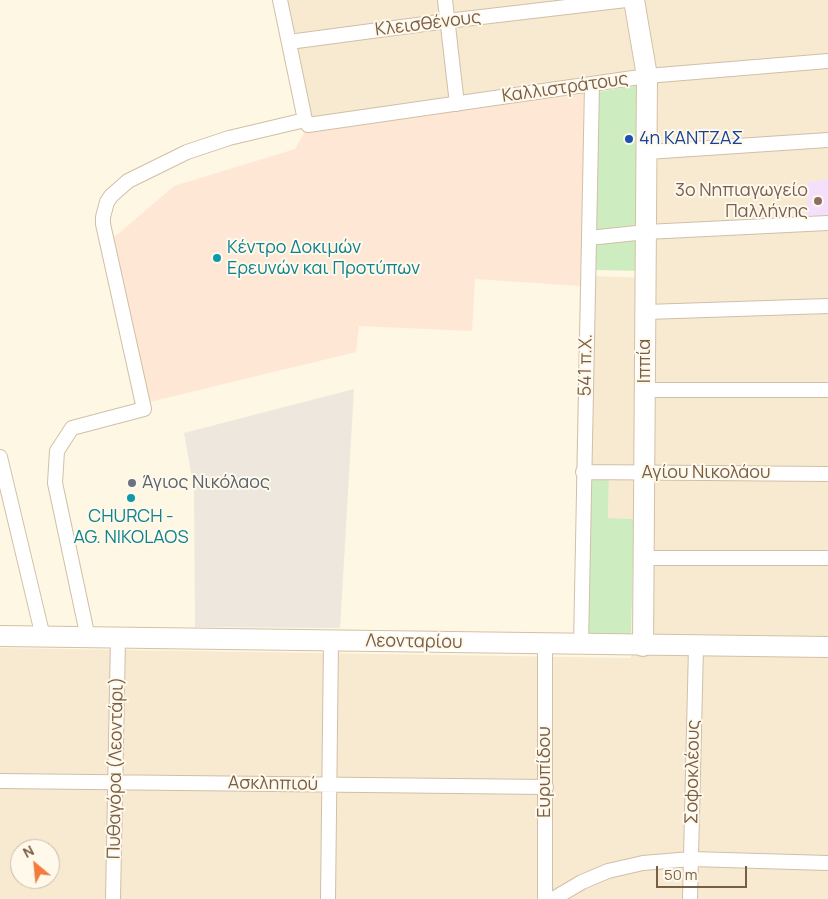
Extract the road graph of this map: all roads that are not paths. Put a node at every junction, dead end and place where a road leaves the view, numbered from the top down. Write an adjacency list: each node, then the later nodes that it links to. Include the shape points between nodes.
1 (280, 0): 6 (street)
2 (445, 0): 5 (street)
3 (626, 0): 5 (street, Κλεισθένους)
4 (634, 0): 8 (street, Ιππία)
5 (447, 21): 6 (street, Κλεισθένους); 10 (street)
6 (289, 42): 11 (street)
7 (828, 61): 8 (street, Καλλιστράτους)
8 (647, 76): 9 (street, Καλλιστράτους); 13 (street, Ιππία)
9 (592, 85): 10 (street, Καλλιστράτους); 16 (street, 541 π.Χ.)
10 (457, 104): 11 (street, Καλλιστράτους, via 308,125)
11 (305, 120): 29 (street, via 229,138 187,152 128,182 111,196 105,208 102,224 144,409 72,428 57,451 55,483)
12 (828, 140): 13 (street)
13 (647, 152): 15 (street, Ιππία)
14 (828, 223): 15 (street)
15 (646, 232): 16 (street); 18 (street, Ιππία)
16 (589, 238): 22 (street, 541 π.Χ.)
17 (828, 306): 18 (street)
18 (646, 312): 19 (street, Ιππία)
19 (645, 390): 20 (street); 23 (street, Ιππία)
20 (828, 390)
21 (0, 458): 28 (street)
22 (583, 472): 23 (street, Αγίου Νικολάου); 33 (street, 541 π.Χ.)
23 (644, 473): 24 (street, Αγίου Νικολάου); 25 (street, Ιππία)
24 (828, 474)
25 (644, 558): 26 (street); 34 (street, Ιππία)
26 (828, 558)
27 (0, 636): 28 (street, Λεονταρίου)
28 (42, 637): 29 (street, Λεονταρίου)
29 (88, 638): 30 (street, Λεονταρίου)
30 (118, 638): 31 (street, Λεονταρίου); 38 (street, Πυθαγόρα (Λεοντάρι))
31 (331, 641): 32 (street, Λεονταρίου); 39 (street)
32 (545, 644): 33 (street, Λεονταρίου); 40 (street, Ευρυπίδου)
33 (581, 645): 34 (street, Λεονταρίου)
34 (643, 646): 35 (street, Λεονταρίου)
35 (696, 646): 36 (street, Λεονταρίου); 41 (street, Σοφοκλέους)
36 (828, 647)
37 (0, 781): 38 (street, Ασκληπιού)
38 (116, 782): 39 (street, Ασκληπιού); 43 (street, Πυθαγόρα (Λεοντάρι))
39 (330, 784): 40 (street, Ασκληπιού); 44 (street)
40 (546, 787): 45 (street, Ευρυπίδου)
41 (691, 859): 42 (street); 46 (street, via 643,863 608,871); 47 (street, Σοφοκλέους)
42 (828, 863)
43 (114, 899)
44 (328, 899)
45 (545, 899)
46 (553, 899)
47 (690, 899)

